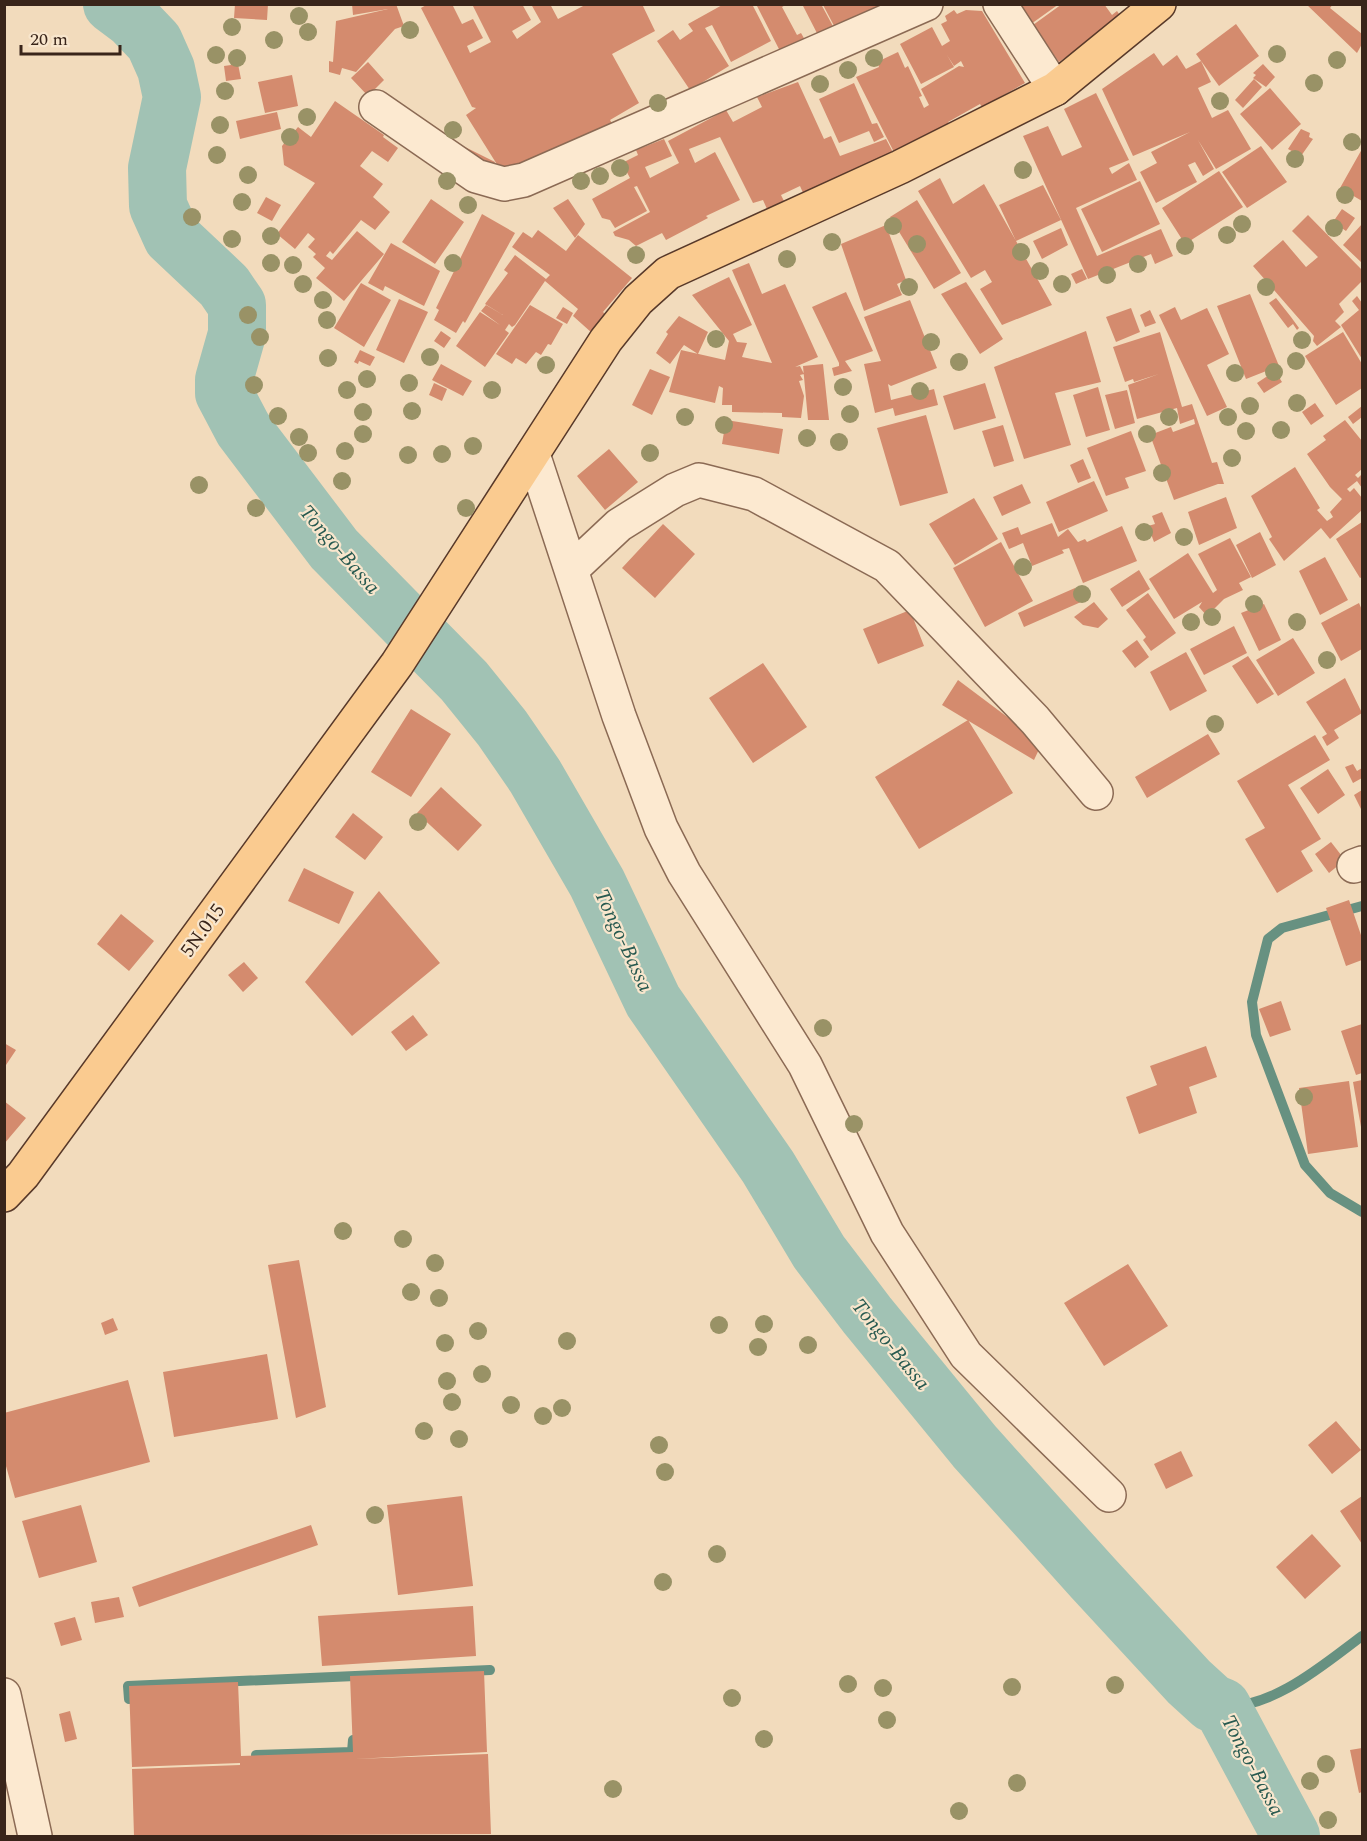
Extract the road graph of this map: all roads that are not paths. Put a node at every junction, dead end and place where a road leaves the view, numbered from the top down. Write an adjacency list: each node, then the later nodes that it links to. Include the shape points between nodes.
1 (926, 4): 5 (street, via 701,105 524,180 504,184 476,176)
2 (1000, 4): 4 (street)
3 (1160, 4): 4 (main road, 5N.015)
4 (1055, 89): 6 (main road, 5N.015, via 900,167 668,273 638,300 606,340)
5 (376, 107)
6 (532, 454): 7 (street); 9 (main road, 5N.015, via 397,664 22,1175)
7 (571, 570): 8 (street, via 619,525 675,490 699,480 754,494 887,566 1035,720); 10 (street, via 660,828 684,873 805,1065 887,1233 966,1355)
8 (1096, 793)
9 (4, 1194)
10 (1109, 1495)
11 (4, 1695): 12 (street)
12 (35, 1836)

